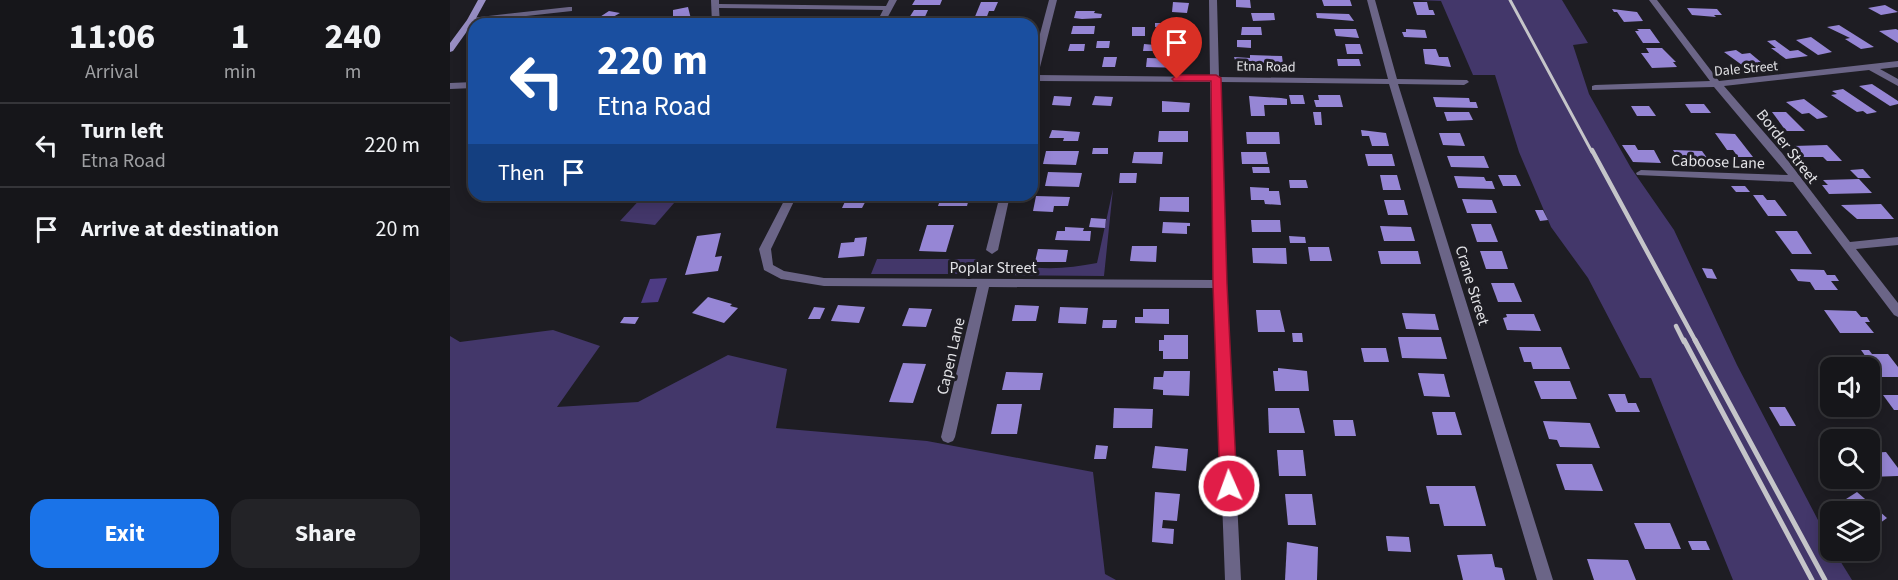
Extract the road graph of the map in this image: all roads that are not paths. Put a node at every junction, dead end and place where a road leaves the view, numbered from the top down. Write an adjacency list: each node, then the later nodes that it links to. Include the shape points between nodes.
1 (482, 0): 9 (main road)
2 (1053, 0): 15 (street)
3 (1213, 0): 18 (street)
4 (1371, 0): 20 (street, Crane Street)
5 (1653, 0): 23 (street, Border Street)
6 (715, 3): 7 (street); 11 (street)
7 (891, 4): 12 (street)
8 (569, 9): 10 (street)
9 (472, 18)
10 (489, 18)
11 (716, 18)
12 (883, 18)
13 (468, 24): 14 (main road)
14 (450, 49)
15 (1038, 56)
16 (1898, 64): 17 (street, Dale Street)
17 (1872, 68): 22 (street); 23 (street, Dale Street)
18 (1216, 78): 19 (street, Etna Road); 20 (street, Etna Road); 35 (street)
19 (1038, 79)
20 (1393, 82): 21 (street, Etna Road); 39 (street, Crane Street)
21 (1464, 82)
22 (1898, 83)
23 (1718, 84): 26 (street, Dale Street); 28 (street, Border Street)
24 (468, 85): 25 (street)
25 (450, 86)
26 (1595, 88)
27 (1641, 173): 28 (street, Caboose Lane)
28 (1795, 179): 32 (street, Border Street)
29 (789, 201): 34 (street, Poplar Street, via 765,249 768,267 781,275 824,282)
30 (1004, 201): 33 (street)
31 (1898, 241): 32 (street)
32 (1846, 246): 36 (street, Border Street)
33 (992, 250)
34 (984, 283): 35 (street, Poplar Street); 37 (street, Capen Lane)
35 (1220, 284): 38 (street)
36 (1898, 312)
37 (948, 437)
38 (1233, 580)
39 (1545, 580)

